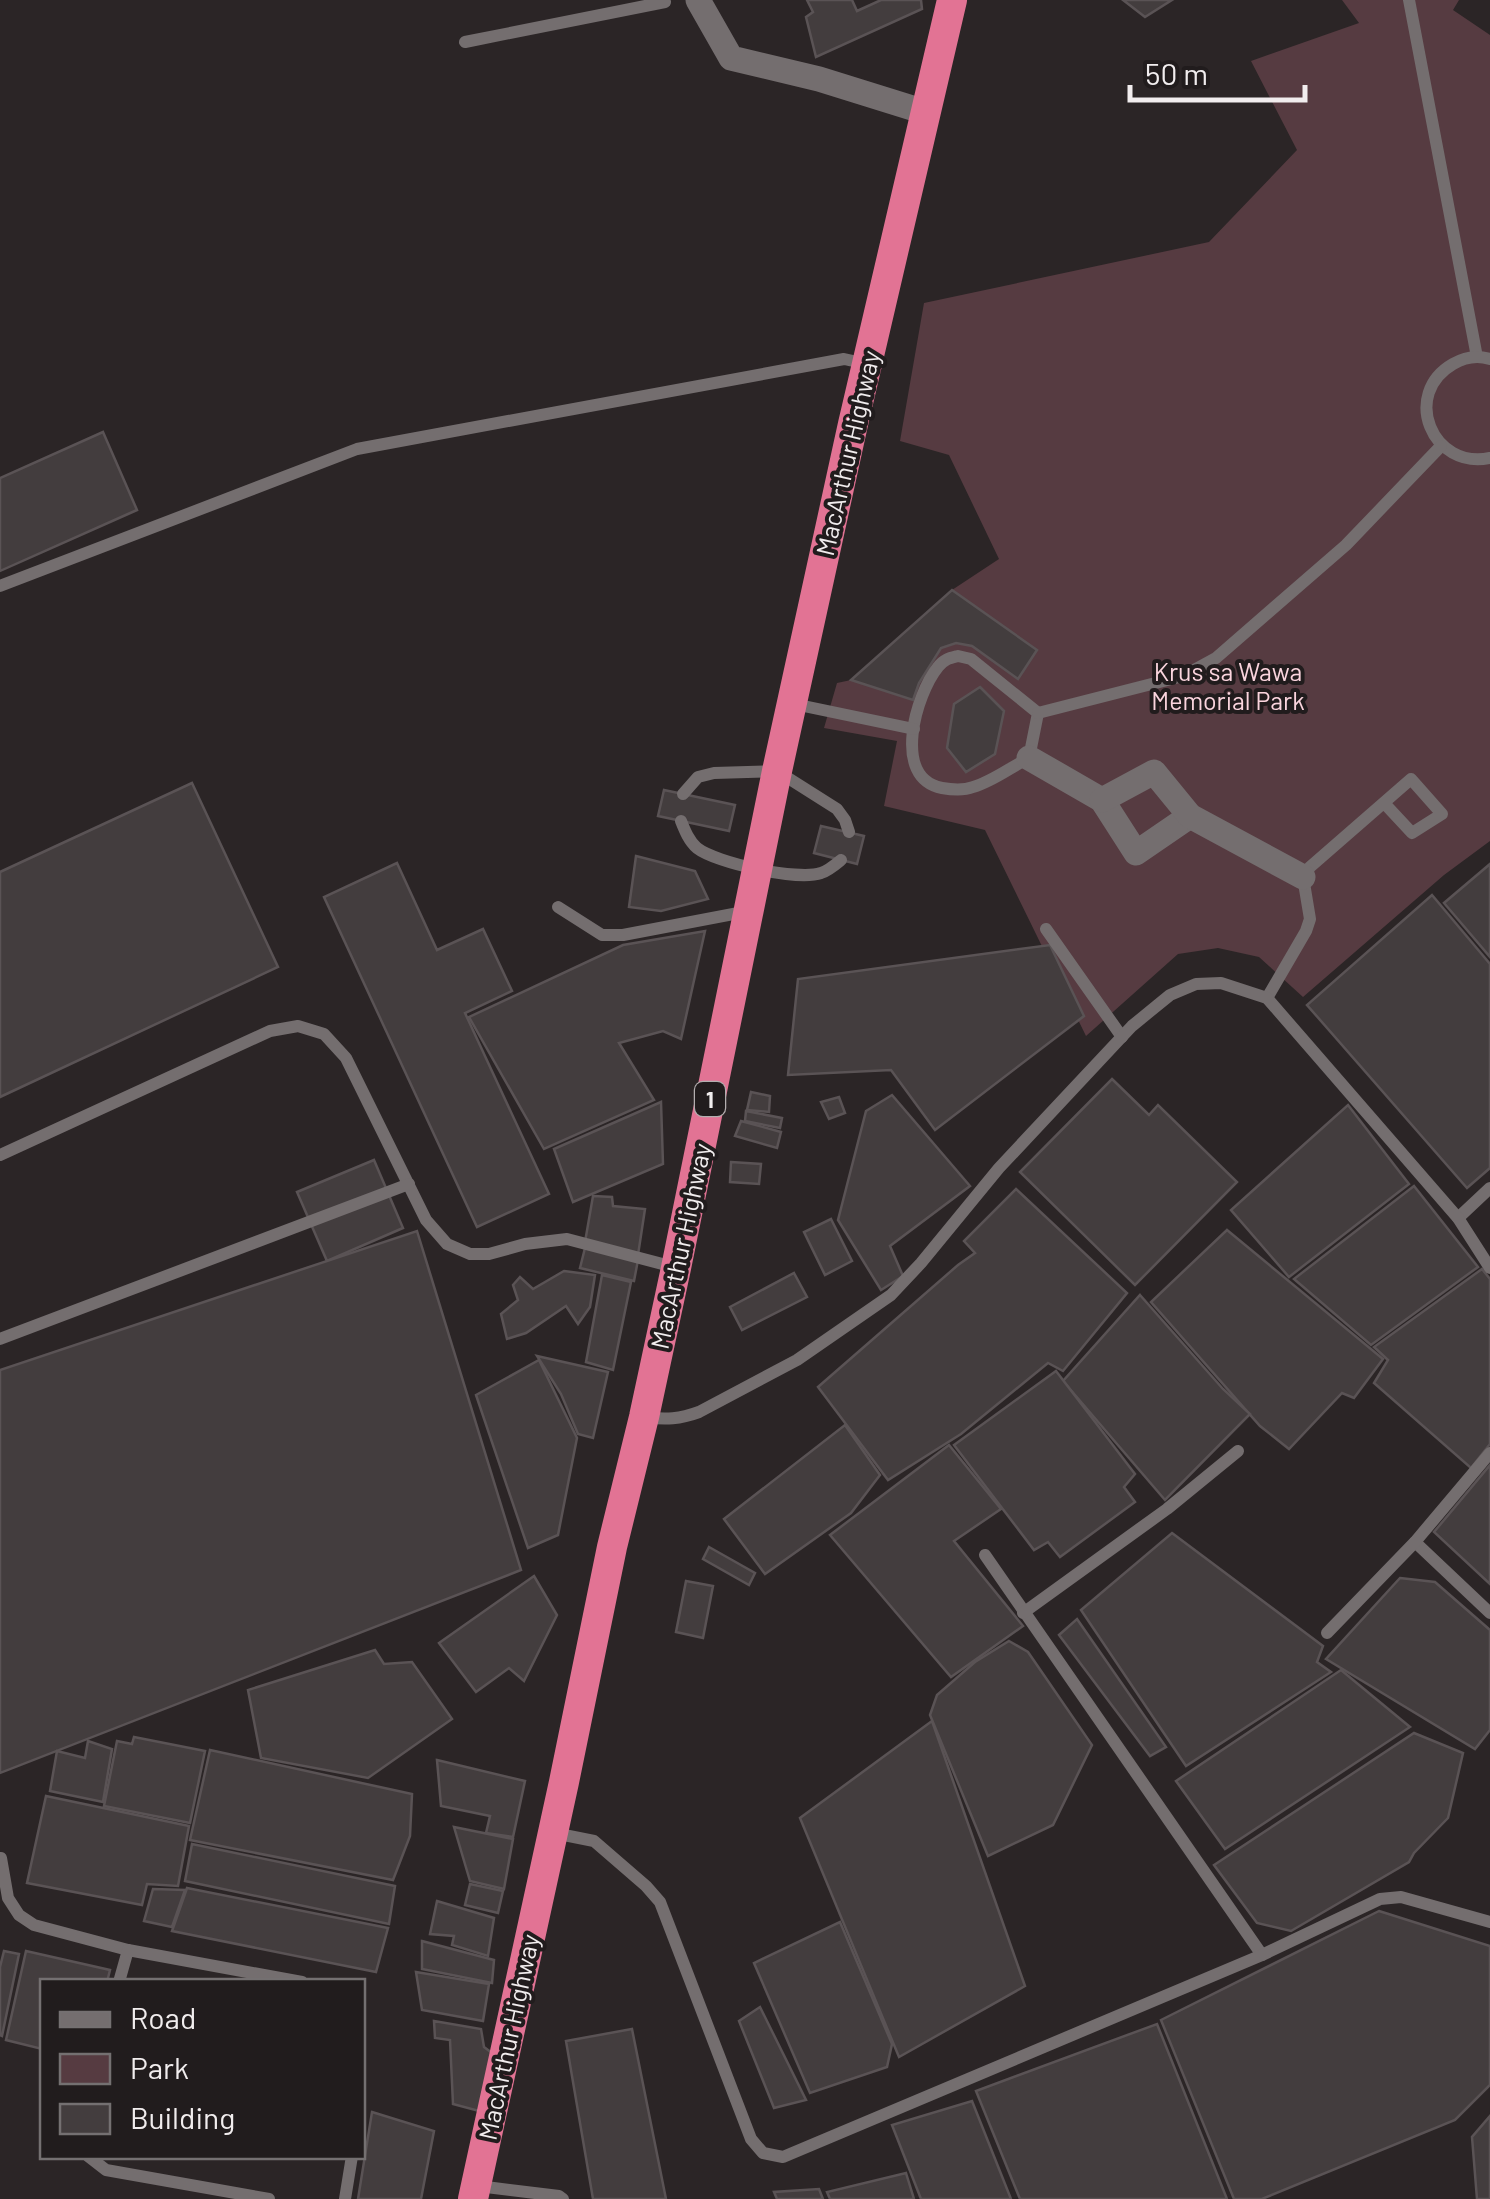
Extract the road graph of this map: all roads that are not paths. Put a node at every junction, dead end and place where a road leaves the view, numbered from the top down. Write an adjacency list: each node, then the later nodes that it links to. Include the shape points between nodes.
1 (698, 0): 4 (lane); 6 (street, via 731,58)
2 (952, 0): 6 (highway, MacArthur Highway / 1)
3 (1409, 0): 7 (lane)
4 (665, 1): 5 (lane)
5 (465, 42)
6 (925, 112): 8 (highway, MacArthur Highway / 1)
7 (1484, 358): 9 (lane, via 1462,358 1432,383 1426,415)
8 (867, 364): 11 (lane, via 844,359 357,449); 12 (highway, MacArthur Highway / 1)
9 (1441, 446): 10 (lane, via 1462,458); 13 (lane, via 1346,545 1216,658 1183,676)
10 (1490, 458)
11 (0, 586)
12 (792, 704): 14 (lane); 16 (highway, MacArthur Highway / 1)
13 (1038, 713): 14 (lane, via 958,656 938,666); 15 (lane)
14 (914, 729): 15 (lane, via 917,771 932,786 974,787)
15 (1029, 758): 18 (street)
16 (777, 771): 17 (lane, via 698,777); 22 (lane, via 837,809); 24 (highway, MacArthur Highway / 1)
17 (683, 794)
18 (1102, 800): 20 (street, via 1154,772); 20 (street, via 1136,853)
19 (1385, 804): 19 (lane, via 1411,780 1442,814 1412,833); 25 (lane)
20 (1190, 816): 25 (street)
21 (681, 821): 24 (lane, via 699,850)
22 (849, 832)
23 (841, 860): 24 (lane, via 824,873)
24 (756, 870): 27 (highway, MacArthur Highway / 1)
25 (1303, 877): 29 (lane, via 1310,919)
26 (558, 907): 27 (lane, via 602,936)
27 (748, 911): 35 (highway, MacArthur Highway / 1)
28 (1046, 929): 30 (lane)
29 (1267, 998): 30 (lane, via 1221,983 1196,984 1170,996); 34 (lane)
30 (1122, 1037): 38 (lane, via 891,1295 796,1360 699,1412)
31 (0, 1155): 32 (lane, via 270,1031 298,1026 324,1034 346,1058)
32 (408, 1184): 35 (lane, via 447,1244 470,1254 566,1239); 37 (lane)
33 (1490, 1188): 34 (lane)
34 (1458, 1218): 36 (lane)
35 (676, 1268): 38 (highway, MacArthur Highway / 1)
36 (1490, 1268)
37 (0, 1339)
38 (644, 1417): 46 (highway, MacArthur Highway / 1)
39 (1238, 1451): 44 (lane)
40 (1490, 1454): 41 (lane)
41 (1415, 1542): 43 (lane); 45 (lane)
42 (985, 1556): 44 (lane)
43 (1490, 1613)
44 (1024, 1614): 50 (lane)
45 (1326, 1633)
46 (552, 1832): 50 (lane, via 594,1841 660,1902 751,2139 763,2153 783,2157); 55 (highway, MacArthur Highway / 1)
47 (1, 1858): 49 (lane, via 18,1915 34,1926)
48 (1490, 1922): 50 (lane, via 1400,1897 1380,1899)
49 (128, 1950): 51 (lane); 52 (lane)
50 (1262, 1955)
51 (120, 1979)
52 (286, 1979)
53 (92, 2159): 56 (lane, via 106,2170)
54 (352, 2159): 57 (lane)
55 (474, 2192): 58 (lane)
56 (268, 2199)
57 (346, 2199)
58 (563, 2199)

